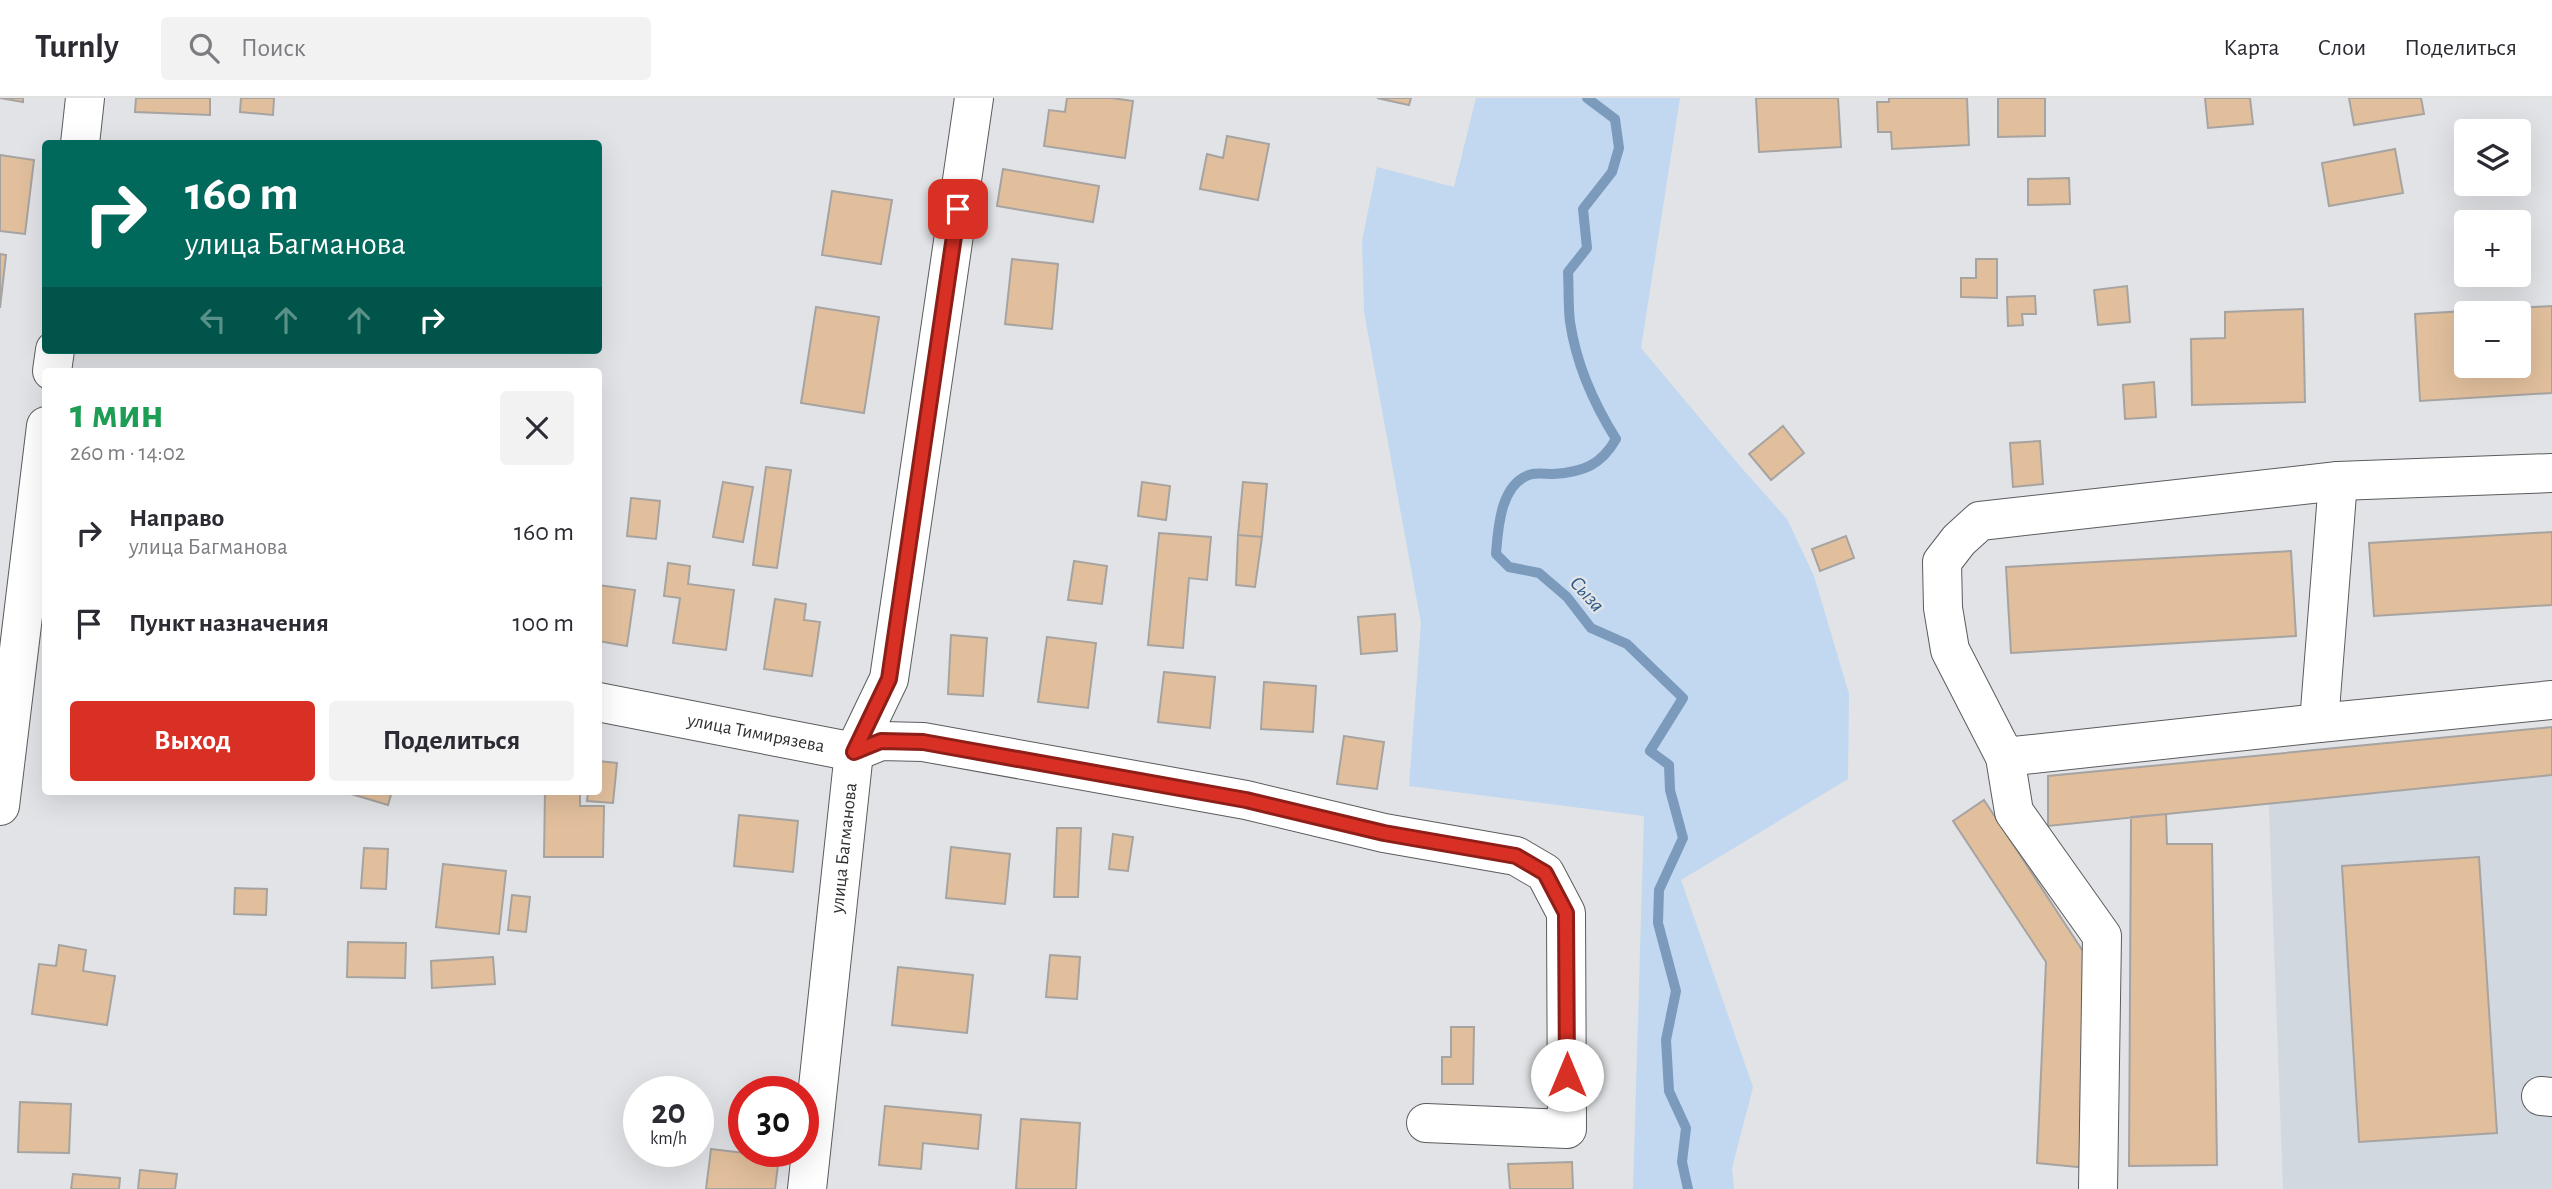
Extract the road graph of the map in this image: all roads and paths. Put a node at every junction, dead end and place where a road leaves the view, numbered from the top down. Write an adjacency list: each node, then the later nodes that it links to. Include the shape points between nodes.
1 (85, 98): 3 (street)
2 (974, 98): 11 (street, улица Багманова, via 889,679)
3 (80, 140)
4 (42, 461): 7 (street)
5 (2552, 473): 6 (street)
6 (2338, 481): 10 (street); 12 (street, via 1980,522 1942,562 1943,608 1950,650)
7 (22, 637): 13 (street)
8 (2552, 700): 10 (street)
9 (602, 703): 11 (street, улица Тимирязева)
10 (2319, 723): 12 (street)
11 (854, 752): 14 (street, улица Тимирязева, via 881,741 923,742 1246,800 1384,833 1516,856 1545,873 1566,913 1567,1129); 15 (street, улица Багманова)
12 (2005, 757): 16 (street, via 2014,812 2102,936)
13 (0, 806)
14 (1426, 1123)
15 (807, 1189)
16 (2098, 1189)

